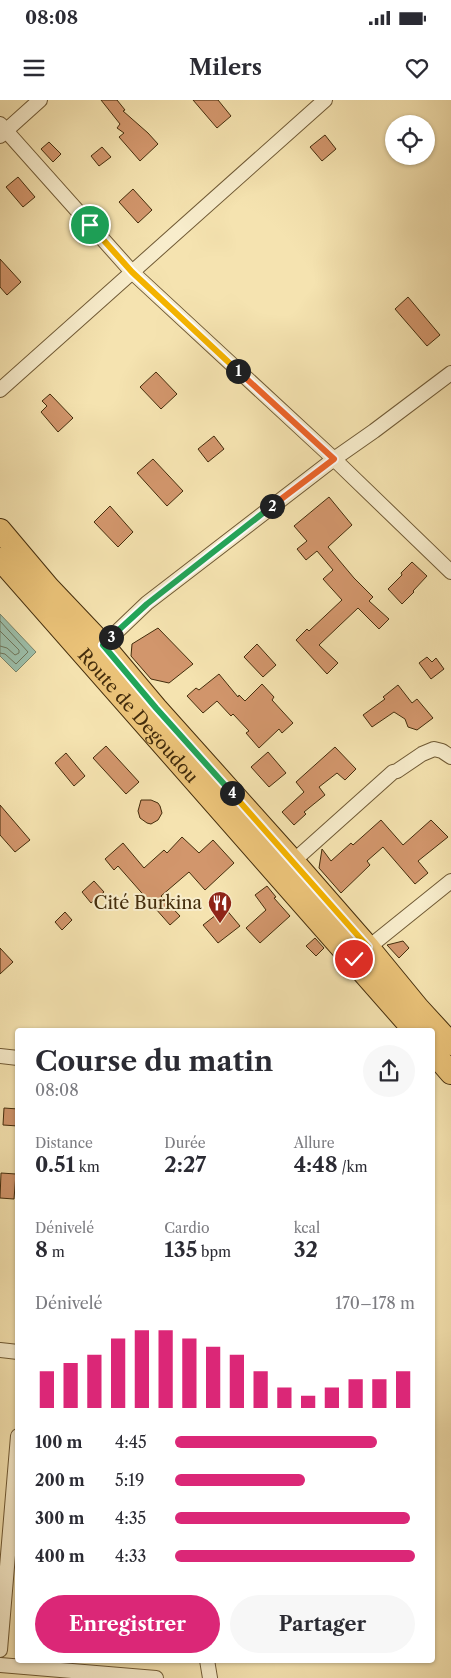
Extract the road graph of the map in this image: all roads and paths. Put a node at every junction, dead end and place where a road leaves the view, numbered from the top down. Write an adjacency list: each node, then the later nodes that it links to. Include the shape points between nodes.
1 (40, 100): 3 (street)
2 (325, 100): 4 (street)
3 (2, 130): 4 (street)
4 (132, 272): 6 (street); 7 (street)
5 (451, 372): 7 (street)
6 (0, 390)
7 (334, 459): 10 (street); 11 (street, via 147,604)
8 (0, 530): 11 (main road, Route de Degoudou)
9 (0, 559): 13 (main road, Route de Degoudou)
10 (451, 572)
11 (103, 645): 13 (main road, Route de Degoudou)
12 (451, 757): 13 (street, via 434,749 393,772)
13 (285, 868): 15 (main road, Route de Degoudou)
14 (451, 881): 15 (street)
15 (361, 953): 16 (main road, Route de Degoudou); 17 (main road, Route de Degoudou, via 418,1008)
16 (413, 1028)
17 (427, 1028)
18 (435, 1044): 20 (main road, Route de Degoudou)
19 (0, 1056): 21 (street)
20 (441, 1057)
21 (15, 1058)
22 (0, 1350): 23 (street)
23 (15, 1352)
24 (15, 1472): 25 (street)
25 (0, 1650)
26 (207, 1663): 30 (street)
27 (0, 1665): 28 (street)
28 (103, 1666): 29 (street)
29 (156, 1678)
30 (210, 1678)

